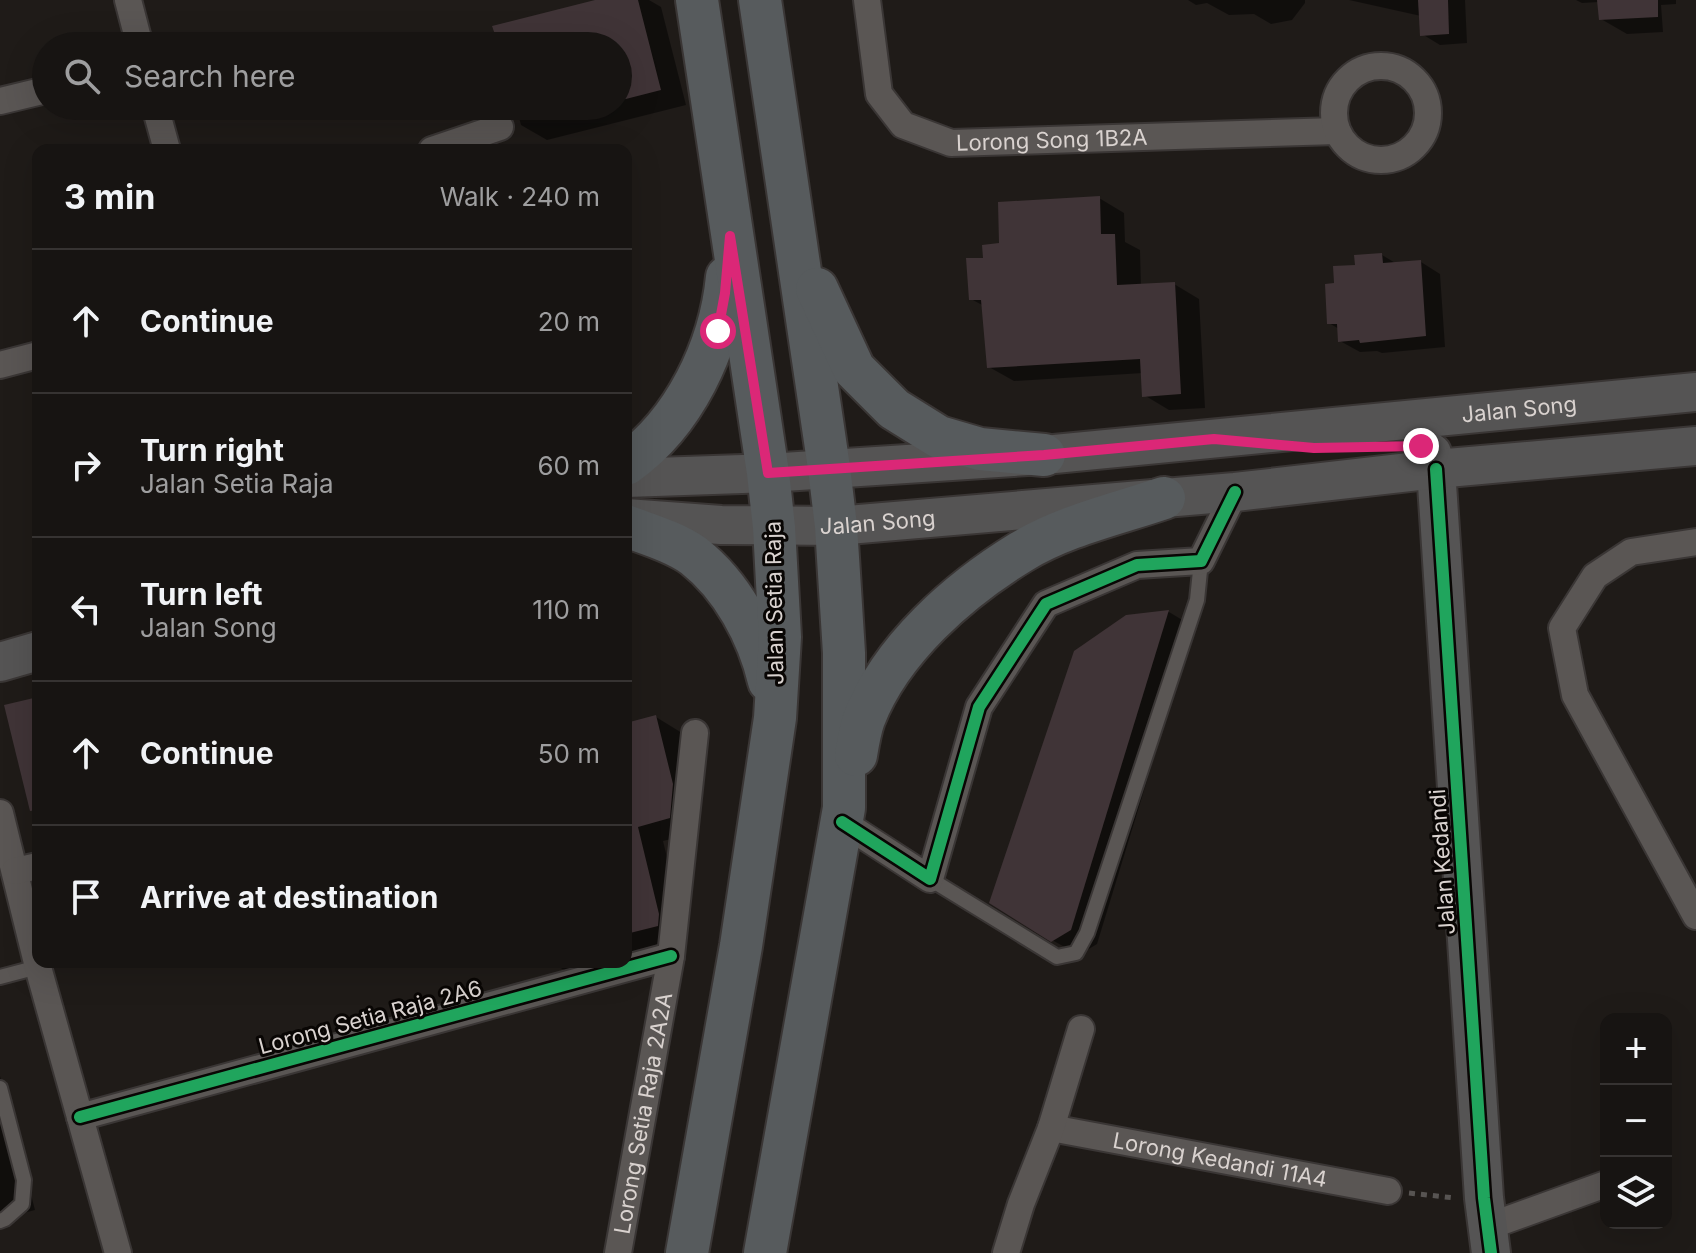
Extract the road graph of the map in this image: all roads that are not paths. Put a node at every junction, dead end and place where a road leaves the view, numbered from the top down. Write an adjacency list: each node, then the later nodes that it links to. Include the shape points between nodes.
1 (128, 0): 5 (street)
2 (697, 0): 14 (main road, Jalan Setia Raja)
3 (760, 0): 13 (main road)
4 (867, 0): 10 (street, Lorong Song 1B2A, via 879,94 903,125 951,143)
5 (136, 32)
6 (32, 93): 7 (street)
7 (0, 101)
8 (159, 120): 11 (street)
9 (500, 127): 12 (street)
10 (1337, 131)
11 (165, 144)
12 (452, 144)
13 (793, 228): 20 (main road, via 854,369 894,409 939,437 980,449); 22 (main road)
14 (730, 236): 21 (main road, via 718,331 703,366 658,438); 24 (main road, Jalan Setia Raja)
15 (32, 357): 16 (street)
16 (0, 365)
17 (1696, 392): 18 (main road, Jalan Song)
18 (1214, 439): 20 (main road, Jalan Song); 23 (main road, via 1314,448 1421,446 1432,453)
19 (1696, 446): 23 (main road, Jalan Song)
20 (1044, 455): 22 (main road, Jalan Song)
21 (632, 459)
22 (829, 468): 24 (main road, Jalan Song); 29 (main road)
23 (1436, 469): 26 (main road, Jalan Song); 57 (main road, Jalan Kedandi)
24 (768, 473): 25 (main road, Jalan Song); 30 (main road, Jalan Setia Raja)
25 (632, 478)
26 (1235, 492): 27 (main road, Jalan Song); 33 (street)
27 (1164, 498): 29 (main road, Jalan Song); 39 (main road, via 1022,552 935,615 892,668 864,719)
28 (632, 518): 30 (main road, Jalan Song)
29 (836, 526): 30 (main road, Jalan Song); 39 (main road, via 844,653)
30 (774, 527): 36 (main road, Jalan Setia Raja, via 780,637)
31 (632, 529): 36 (main road, via 693,555 731,596 754,634)
32 (1696, 542): 42 (street, via 1631,552 1595,576 1562,628 1575,695)
33 (1201, 561): 41 (street, via 1137,565 1046,604 979,707); 41 (lane, via 1197,600 1076,953 1057,957)
34 (32, 653): 35 (main road)
35 (0, 662)
36 (775, 718): 60 (main road, Jalan Setia Raja)
37 (695, 733): 44 (street, Lorong Setia Raja 2A2A)
38 (0, 813): 40 (street)
39 (843, 815): 41 (street); 61 (main road)
40 (26, 868): 43 (street)
41 (930, 879)
42 (1696, 916)
43 (32, 918)
44 (671, 956): 45 (street, Lorong Setia Raja 2A6); 59 (street, Lorong Setia Raja 2A2A)
45 (632, 967)
46 (34, 968): 49 (lane)
47 (38, 968): 52 (street)
48 (627, 968): 52 (street, Lorong Setia Raja 2A6)
49 (0, 977)
50 (1081, 1029): 53 (street)
51 (0, 1088): 56 (lane, via 24,1180 22,1204)
52 (80, 1117): 58 (street)
53 (1051, 1128): 55 (street, Lorong Kedandi 11A4); 62 (street)
54 (1600, 1187): 57 (street)
55 (1388, 1191)
56 (0, 1221)
57 (1489, 1240)
58 (118, 1253)
59 (618, 1253)
60 (687, 1253)
61 (765, 1253)
62 (1006, 1253)

